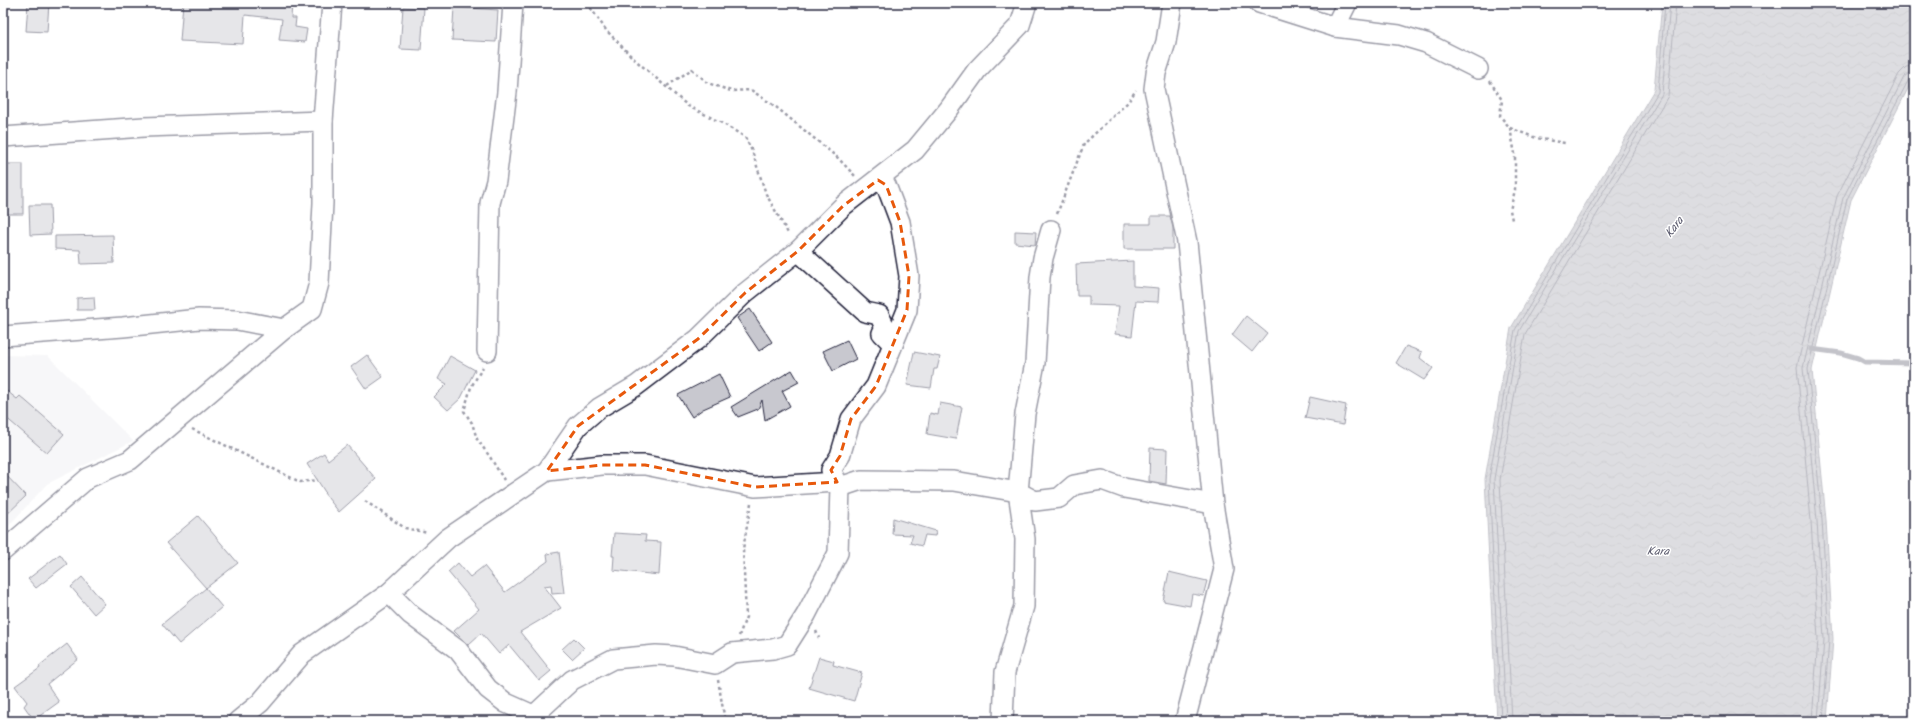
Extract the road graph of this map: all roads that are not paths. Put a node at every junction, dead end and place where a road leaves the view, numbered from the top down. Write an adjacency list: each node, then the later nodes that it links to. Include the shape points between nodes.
1 (332, 3): 9 (street)
2 (513, 3): 17 (street, via 507,92 496,181 490,203)
3 (1027, 3): 11 (street, via 1020,25 977,70 920,144)
4 (1172, 3): 21 (street, via 1166,42 1156,73 1154,89 1187,242)
5 (1259, 3): 7 (street)
6 (1347, 3): 7 (street)
7 (1336, 27): 8 (street, via 1399,35 1426,43)
8 (1478, 69)
9 (323, 121): 10 (street, via 144,127); 14 (street, via 323,203 319,283 312,309)
10 (3, 137)
11 (878, 180): 13 (street, via 843,206); 16 (street, via 886,185 900,222 908,276 907,310)
12 (1051, 230): 20 (street, via 1040,277 1036,363 1025,414)
13 (798, 252): 16 (street, via 865,312 879,315 885,327 882,333); 18 (street, via 745,293 698,339 636,386 599,408 578,426)
14 (284, 329): 15 (street, via 237,320 199,319); 22 (street, via 130,460 88,478)
15 (3, 336)
16 (893, 344): 19 (street, via 876,386 851,419 840,456 831,470)
17 (487, 351)
18 (547, 471): 19 (street, via 602,465 645,465 754,487); 23 (street, via 448,538)
19 (839, 485): 20 (street, via 861,480 946,480); 24 (street, via 838,553 806,615 787,645 732,653 715,664 656,655 612,659 572,680)
20 (1018, 492): 21 (street, via 1035,501 1058,498 1074,485 1102,480 1124,488); 26 (street, via 1024,539 1024,606 1005,672)
21 (1213, 504): 27 (street, via 1224,569)
22 (3, 551)
23 (389, 593): 24 (street, via 411,614 458,650 488,689); 25 (street, via 302,654 260,703)
24 (530, 718)
25 (238, 721)
26 (1002, 721)
27 (1185, 721)

